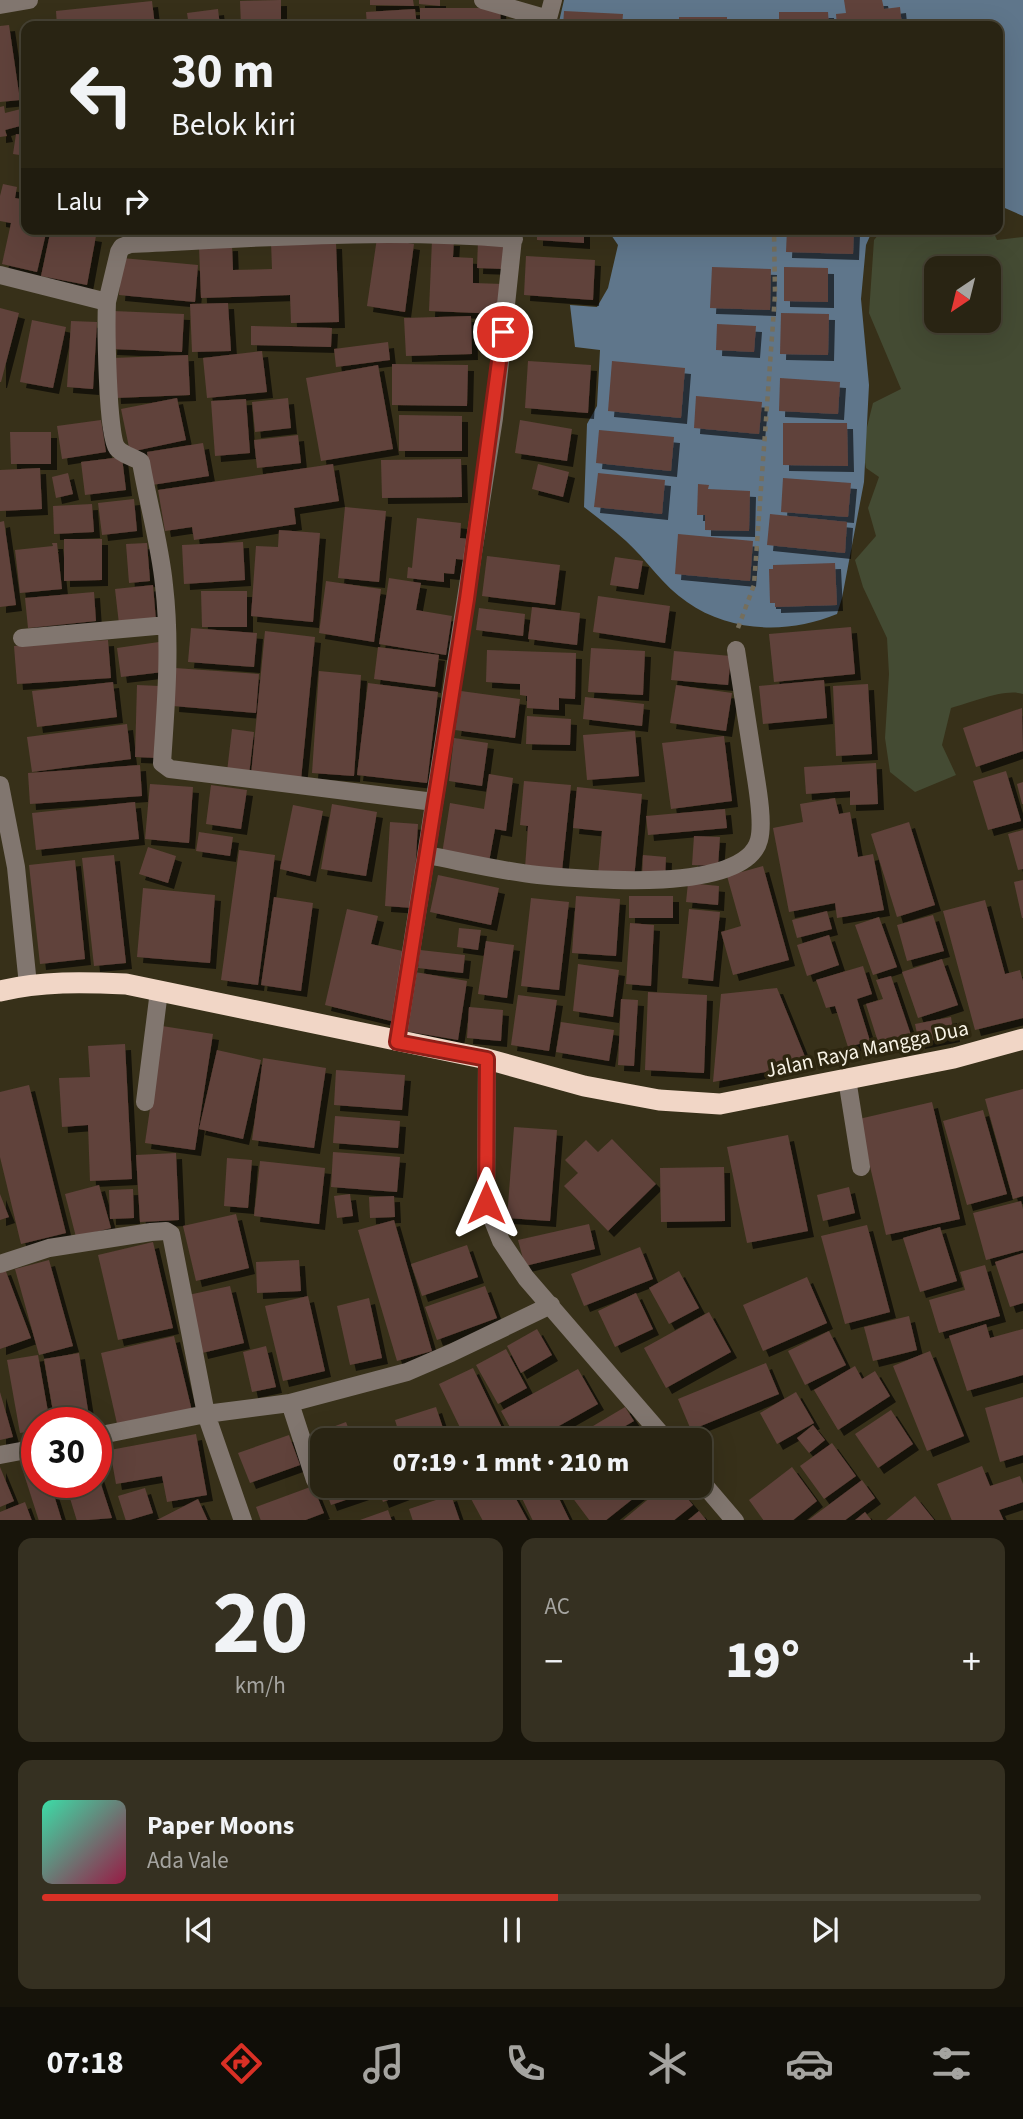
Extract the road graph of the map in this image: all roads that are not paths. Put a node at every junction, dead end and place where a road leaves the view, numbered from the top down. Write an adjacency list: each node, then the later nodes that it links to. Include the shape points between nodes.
1 (29, 0): 4 (street)
2 (483, 0): 5 (street)
3 (553, 0): 6 (street)
4 (0, 5)
5 (541, 21)
6 (548, 21)
7 (324, 235): 10 (street, via 128,244 119,252)
8 (514, 235): 15 (street, via 494,418)
9 (0, 275): 10 (street)
10 (107, 302): 11 (street, via 115,445 141,462 164,583)
11 (167, 625): 12 (street); 15 (street, via 165,766)
12 (22, 638)
13 (736, 650): 16 (street, via 759,809 759,840 743,862 713,874 633,881 537,875)
14 (0, 785): 17 (street, via 16,867)
15 (434, 802): 16 (street)
16 (427, 855): 21 (street)
17 (28, 985): 18 (highway, Jalan Raya Mangga Dua); 19 (highway, Jalan Raya Mangga Dua, via 113,983)
18 (0, 991)
19 (159, 991): 21 (highway, Jalan Raya Mangga Dua); 24 (street)
20 (1023, 1040): 23 (highway, Jalan Raya Mangga Dua)
21 (397, 1042): 22 (highway, Jalan Raya Mangga Dua)
22 (487, 1059): 23 (highway, Jalan Raya Mangga Dua, via 659,1100 720,1104); 27 (street, via 486,1203 501,1241)
23 (848, 1079): 25 (street)
24 (145, 1102)
25 (861, 1167)
26 (0, 1264): 29 (street, via 49,1248 170,1233)
27 (551, 1305): 28 (street, via 407,1372); 30 (street)
28 (290, 1404): 29 (street); 34 (street)
29 (206, 1415): 31 (street); 36 (street)
30 (656, 1428)
31 (112, 1434)
32 (21, 1451): 33 (street)
33 (0, 1455)
34 (310, 1465)
35 (712, 1494): 37 (street)
36 (243, 1520)
37 (734, 1520)

